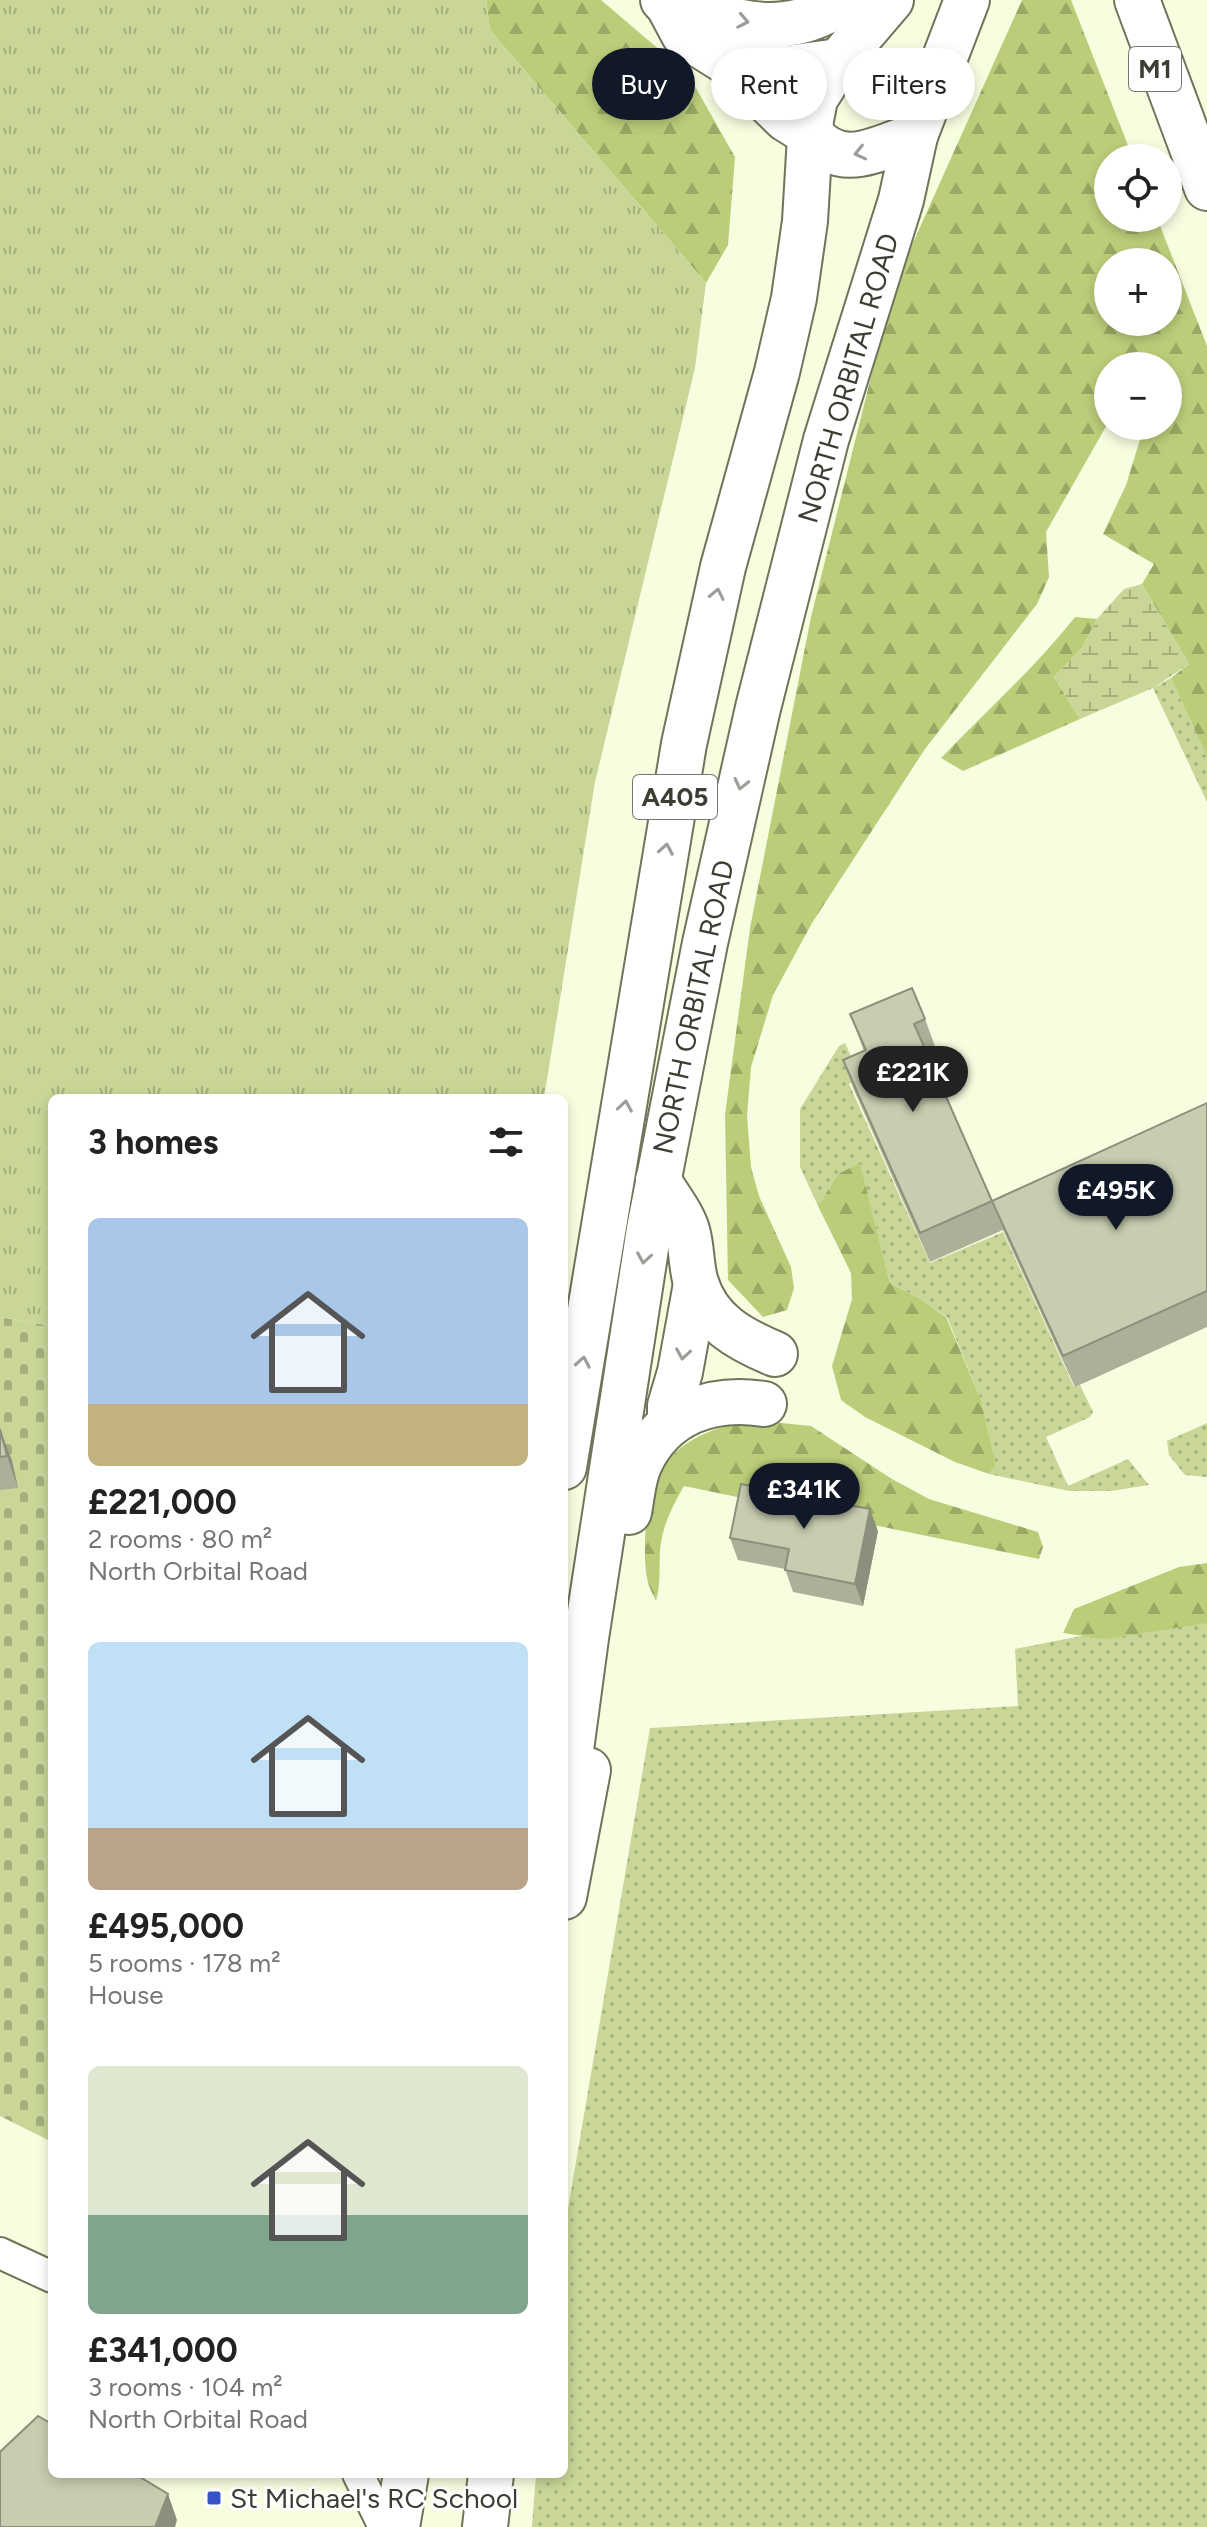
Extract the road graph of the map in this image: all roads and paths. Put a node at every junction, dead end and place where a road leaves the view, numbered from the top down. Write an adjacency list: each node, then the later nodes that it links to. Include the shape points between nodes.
1 (844, 0): 6 (highway, one-way to 1, via 774,26 821,14)
2 (891, 0): 8 (highway, NORTH ORBITAL ROAD / A405)
3 (967, 0): 12 (highway, NORTH ORBITAL ROAD / A405)
4 (1122, 0): 13 (highway, M1)
5 (1137, 0): 13 (highway, M1)
6 (665, 2): 7 (highway, via 684,35)
7 (711, 52)
8 (839, 61): 9 (highway); 11 (highway, NORTH ORBITAL ROAD / A405, via 815,99)
9 (827, 63)
10 (790, 120): 11 (highway)
11 (810, 134): 12 (highway, one-way to 11, via 845,156 832,154); 20 (highway, NORTH ORBITAL ROAD / A405, one-way to 11, via 684,744 723,567 794,298)
12 (915, 136): 15 (highway, NORTH ORBITAL ROAD / A405, one-way to 15, via 778,623)
13 (1188, 139): 14 (highway, M1)
14 (1207, 188)
15 (658, 1180): 16 (highway, via 688,1232); 21 (highway, NORTH ORBITAL ROAD / A405, one-way to 21)
16 (696, 1284): 17 (highway, via 718,1322); 19 (highway, one-way to 19)
17 (775, 1354)
18 (764, 1404): 19 (highway, via 717,1403 696,1408)
19 (670, 1424): 22 (highway, via 639,1465 632,1494)
20 (568, 1443)
21 (568, 1772)
22 (568, 1876)
23 (0, 2253): 24 (street)
24 (48, 2275)
25 (360, 2478): 28 (street)
26 (405, 2478): 29 (highway)
27 (491, 2478): 30 (highway)
28 (384, 2527)
29 (397, 2527)
30 (485, 2527)

